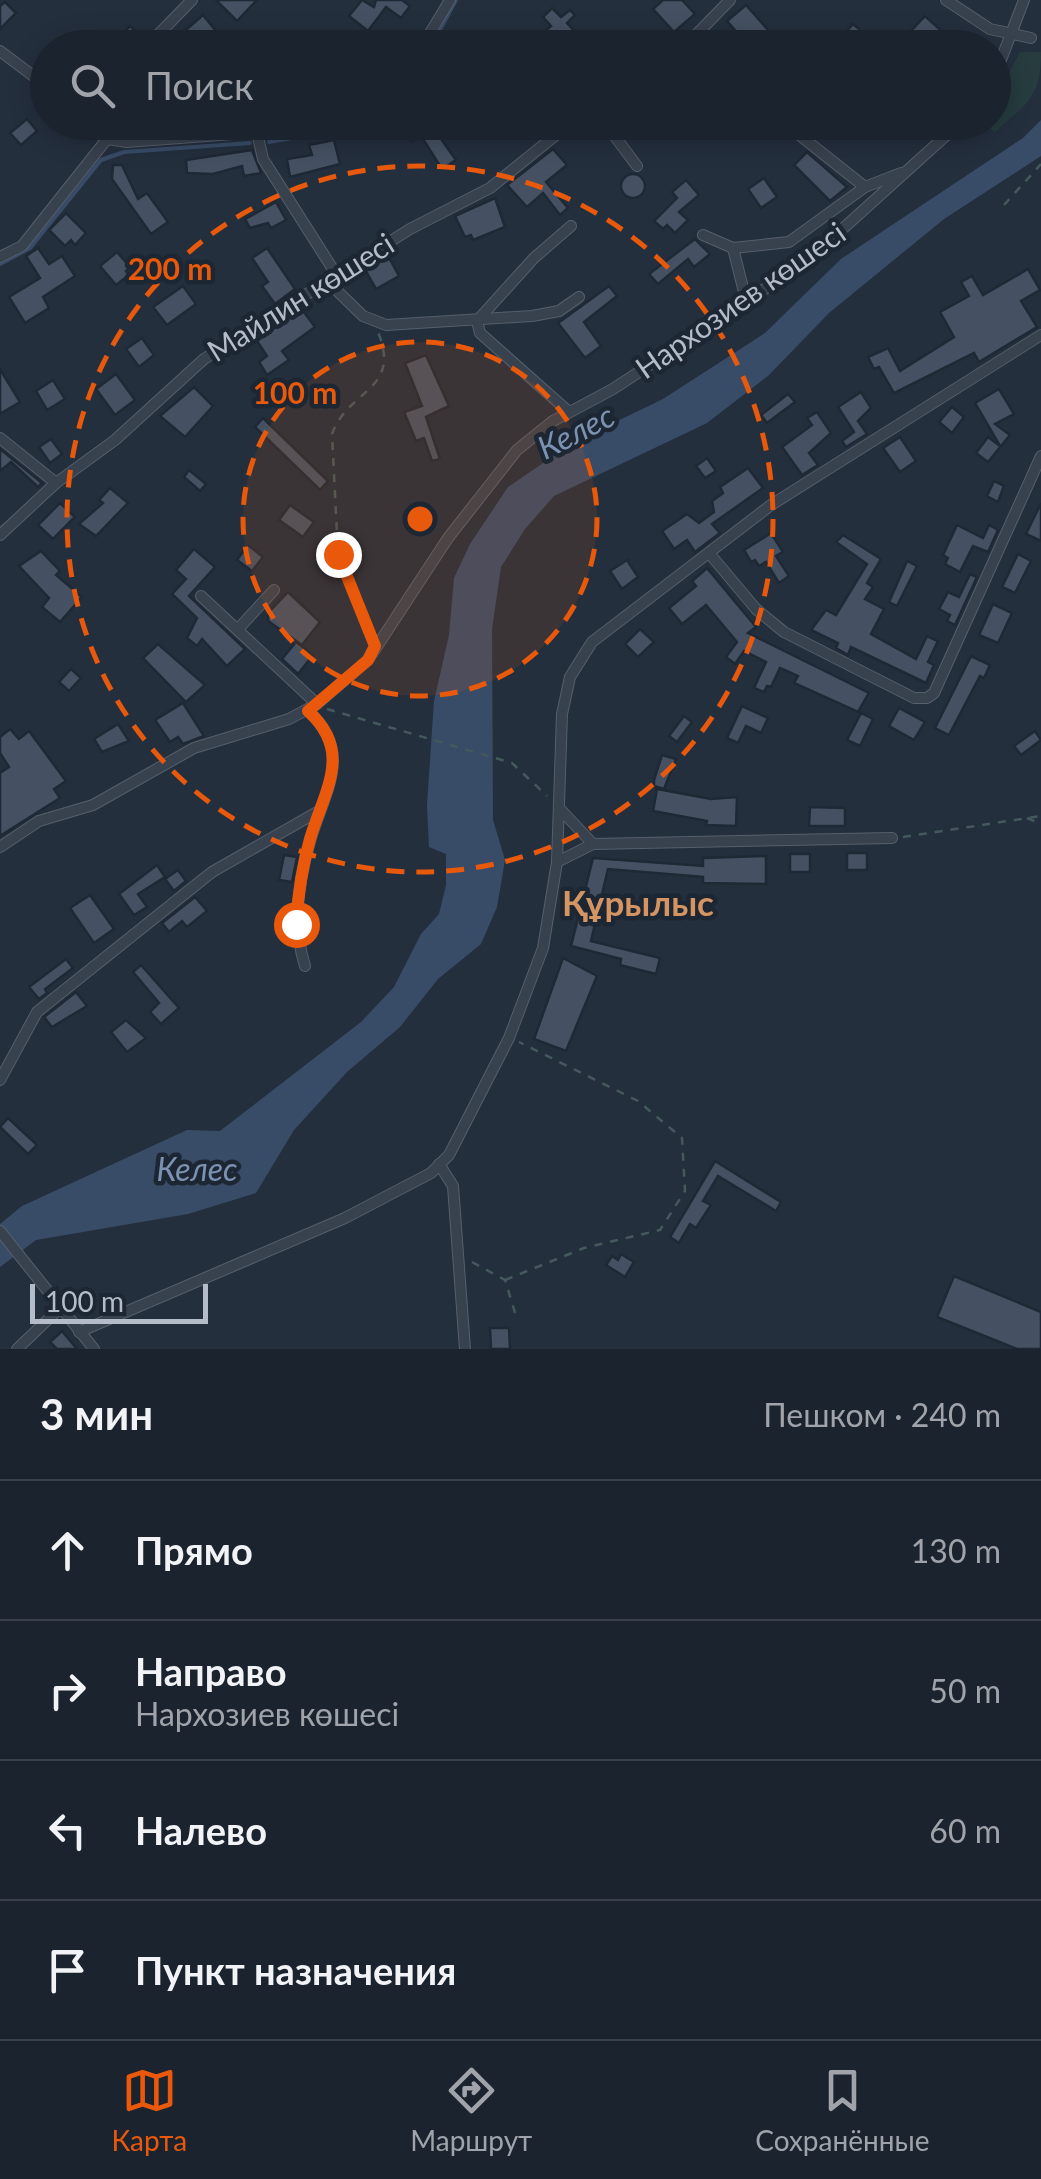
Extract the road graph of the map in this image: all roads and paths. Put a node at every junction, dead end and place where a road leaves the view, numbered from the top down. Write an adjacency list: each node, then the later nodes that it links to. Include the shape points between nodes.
1 (192, 0): 6 (street)
2 (450, 0): 7 (street)
3 (730, 0): 8 (street)
4 (946, 0): 9 (street)
5 (1024, 0): 10 (street)
6 (163, 30)
7 (432, 30)
8 (703, 30)
9 (994, 30)
10 (1012, 34): 11 (street)
11 (1031, 38)
12 (0, 51): 13 (street)
13 (30, 73)
14 (104, 140): 30 (street, via 22,246)
15 (116, 140): 16 (street)
16 (153, 140)
17 (259, 140): 31 (street, via 263,160)
18 (550, 140): 31 (street, Майлин көшесі, via 490,188)
19 (618, 140): 23 (street)
20 (805, 140): 25 (street)
21 (941, 140): 24 (street, Нархозиев көшесі)
22 (1041, 164): 26 (path)
23 (637, 166)
24 (910, 169): 25 (street); 33 (street, Нархозиев көшесі, via 850,227)
25 (864, 187): 29 (street, via 804,235 772,246)
26 (1004, 206)
27 (571, 226): 35 (street)
28 (703, 235): 29 (street)
29 (733, 248): 33 (street)
30 (0, 257)
31 (331, 277): 34 (street); 40 (street, Майлин көшесі, via 204,358 116,440)
32 (579, 297): 35 (street, via 558,311)
33 (747, 304): 37 (street, Нархозиев көшесі)
34 (374, 321): 35 (street); 46 (path, via 386,364 382,375 332,434 338,554)
35 (477, 322): 37 (street, via 480,334)
36 (1041, 336): 42 (street, via 771,505)
37 (568, 412): 46 (street, Нархозиев көшесі, via 518,450)
38 (0, 438): 40 (street)
39 (1041, 456): 42 (street, via 927,698 914,698 784,632)
40 (56, 483): 41 (street, Майлин көшесі)
41 (0, 534)
42 (709, 552): 48 (street, via 592,642 570,677)
43 (274, 590): 45 (street)
44 (201, 596): 45 (street)
45 (239, 628): 47 (street)
46 (375, 646): 47 (street, Нархозиев көшесі, via 368,660)
47 (312, 708): 48 (path, via 512,762); 49 (street, via 325,726 334,770); 55 (street, Нархозиев көшесі, via 194,748 93,804 39,821)
48 (559, 808): 54 (street); 56 (street)
49 (319, 811): 57 (street, via 298,894); 59 (street, via 212,872 36,1012)
50 (1041, 816): 51 (path)
51 (1026, 818): 52 (path); 53 (path)
52 (1041, 824)
53 (892, 838): 54 (street)
54 (593, 844): 56 (street)
55 (0, 847)
56 (557, 862): 58 (street, via 543,948)
57 (305, 966)
58 (510, 1038): 60 (street); 63 (path, via 638,1101 682,1138 686,1161 685,1191 660,1230 584,1248)
59 (0, 1080)
60 (439, 1164): 62 (street, via 453,1186); 66 (street, via 345,1218)
61 (0, 1231): 64 (street)
62 (461, 1259): 63 (path); 69 (street)
63 (505, 1280): 65 (path)
64 (60, 1308): 66 (street); 67 (street)
65 (516, 1316)
66 (78, 1332): 68 (street)
67 (18, 1349)
68 (94, 1349)
69 (465, 1349)

